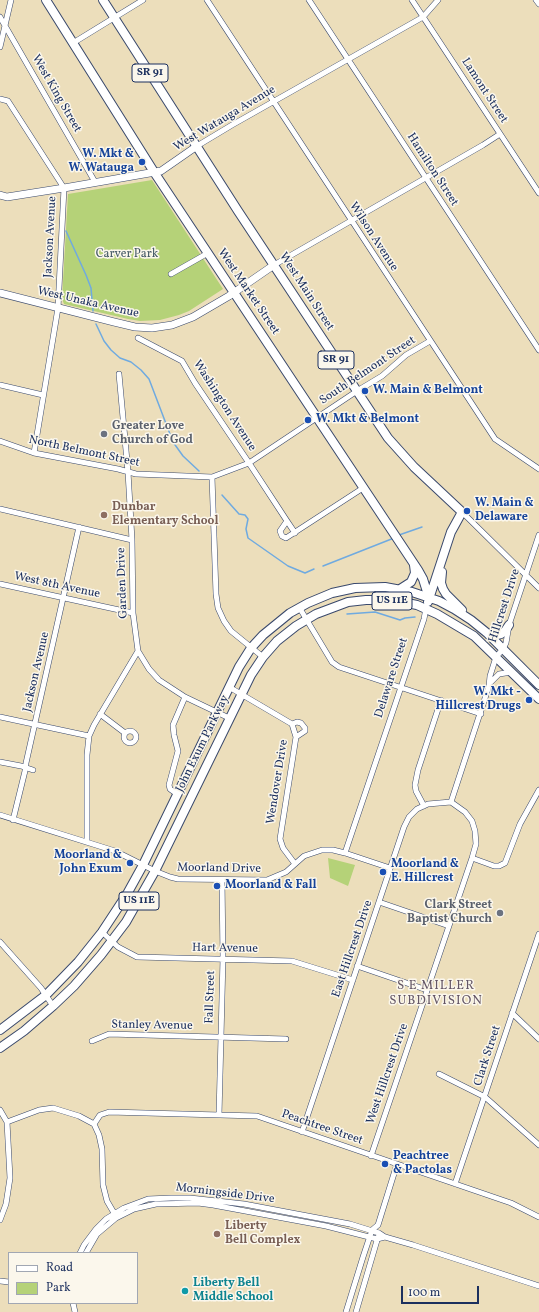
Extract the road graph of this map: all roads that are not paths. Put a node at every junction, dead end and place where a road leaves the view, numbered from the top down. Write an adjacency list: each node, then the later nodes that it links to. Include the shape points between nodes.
1 (11, 0): 14 (street)
2 (46, 0): 15 (main road, West Market Street)
3 (103, 0): 13 (main road, West Main Street / SR 91)
4 (143, 0): 13 (street)
5 (207, 0): 19 (street, Wilson Avenue)
6 (309, 0): 17 (street, Hamilton Street)
7 (412, 0): 11 (street, Lamont Street)
8 (438, 0): 11 (street, West Watauga Avenue)
9 (536, 0): 10 (street)
10 (539, 4)
11 (423, 16): 17 (street, West Watauga Avenue); 20 (street, Lamont Street)
12 (0, 17): 14 (street, West King Street)
13 (114, 18): 15 (street); 21 (main road, West Main Street / SR 91)
14 (5, 25): 16 (street); 24 (street, West King Street)
15 (72, 43): 22 (main road, West Market Street)
16 (0, 47)
17 (348, 59): 19 (street, West Watauga Avenue); 23 (street, Hamilton Street)
18 (0, 99): 25 (street, via 8,101)
19 (274, 102): 21 (street, West Watauga Avenue); 28 (street, Wilson Avenue)
20 (500, 134): 23 (street); 26 (street, Lamont Street)
21 (198, 146): 22 (main road, West Watauga Avenue, via 161,171); 30 (main road, West Main Street / SR 91)
22 (154, 172): 24 (main road, West Watauga Avenue); 29 (main road, West Market Street)
23 (426, 178): 28 (street); 37 (street, Hamilton Street)
24 (96, 182): 25 (main road, West Watauga Avenue)
25 (64, 188): 27 (main road, West Watauga Avenue); 34 (street, Jackson Avenue)
26 (539, 193)
27 (0, 196)
28 (351, 221): 30 (street); 36 (street, Wilson Avenue)
29 (208, 253): 31 (street); 32 (main road, West Market Street)
30 (274, 265): 32 (main road, West Unaka Avenue); 40 (main road, West Main Street / SR 91)
31 (171, 274)
32 (234, 292): 34 (main road, West Unaka Avenue, via 193,317 172,325 152,328 135,327); 42 (main road, West Market Street)
33 (0, 293): 34 (main road, West Unaka Avenue)
34 (58, 308): 41 (street, Jackson Avenue)
35 (138, 338): 45 (street, Washington Avenue, via 182,361)
36 (430, 341): 40 (street, South Belmont Street, via 406,355 382,376); 46 (street, Wilson Avenue, via 495,439)
37 (539, 350)
38 (119, 374): 47 (street, Garden Drive)
39 (0, 384): 41 (street)
40 (357, 391): 42 (street, South Belmont Street); 51 (main road, West Main Street / SR 91, via 397,449)
41 (43, 394): 44 (street, Jackson Avenue)
42 (317, 418): 45 (street, North Belmont Street); 49 (main road, West Market Street)
43 (0, 441): 44 (street, North Belmont Street)
44 (34, 453): 47 (street, North Belmont Street)
45 (249, 463): 48 (street, North Belmont Street); 52 (street, Washington Avenue)
46 (539, 469)
47 (128, 472): 48 (street, North Belmont Street); 56 (street, Garden Drive)
48 (212, 477): 75 (street, via 218,608 227,626)
49 (363, 488): 54 (street); 59 (main road, West Market Street)
50 (0, 509): 53 (street)
51 (462, 512): 58 (main road, Delaware Street); 60 (street, West Main Street)
52 (287, 521): 54 (street, Washington Avenue); 54 (street, via 280,531 282,536 286,538)
53 (79, 527): 56 (street); 66 (street, Jackson Avenue)
54 (296, 533)
55 (539, 535): 57 (street, Hillcrest Drive)
56 (132, 540): 70 (street, Garden Drive)
57 (537, 549): 60 (street, Hillcrest Drive)
58 (443, 560): 61 (main road, Delaware Street); 72 (main road, via 443,589)
59 (414, 564): 62 (main road, West Market Street); 65 (main road, via 413,580)
60 (526, 575): 64 (street, West Main Street); 73 (street, Hillcrest Drive)
61 (436, 578): 62 (main road, via 431,582); 67 (main road, Delaware Street)
62 (423, 579): 67 (main road, West Market Street)
63 (0, 584): 66 (street, West 8th Avenue)
64 (539, 588)
65 (400, 589): 67 (main road, John Exum Parkway / US 11E); 68 (main road, John Exum Parkway / US 11E, via 355,588 332,593)
66 (64, 597): 70 (street, West 8th Avenue); 95 (street, Jackson Avenue)
67 (429, 598): 69 (main road, Delaware Street); 72 (main road, John Exum Parkway / US 11E)
68 (299, 608): 71 (street); 75 (main road, John Exum Parkway / US 11E, via 273,626)
69 (426, 608): 71 (main road, John Exum Parkway / US 11E, via 402,602 357,601 348,602); 79 (main road, John Exum Parkway / US 11E, via 474,636); 84 (street, Delaware Street)
70 (133, 613): 77 (street, Garden Drive)
71 (306, 620): 78 (main road, John Exum Parkway / US 11E, via 277,641); 84 (street, via 332,662)
72 (471, 620): 74 (main road, John Exum Parkway / US 11E)
73 (509, 625): 74 (main road, via 501,634); 76 (street, Hillcrest Drive)
74 (487, 634): 76 (main road, US 11E)
75 (251, 648): 78 (street); 83 (main road, John Exum Parkway / US 11E)
76 (503, 649): 79 (street, Hillcrest Drive); 82 (main road, US 11E)
77 (138, 651): 86 (street, Garden Drive, via 159,680); 90 (street)
78 (262, 657): 85 (main road, John Exum Parkway / US 11E)
79 (496, 657): 80 (main road, US 11E); 81 (street, Hillcrest Drive, via 490,676)
80 (512, 672): 81 (street, via 499,674); 87 (main road, US 11E)
81 (491, 682): 91 (street, Hillcrest Drive)
82 (539, 685)
83 (229, 687): 85 (street, Wendover Drive); 89 (main road, John Exum Parkway / US 11E)
84 (401, 687): 88 (street); 109 (street, Delaware Street)
85 (242, 694): 93 (main road, John Exum Parkway / US 11E); 94 (street, Wendover Drive)
86 (185, 696): 89 (street, Garden Drive); 103 (street, via 173,724 178,751 169,785 170,790)
87 (539, 699)
88 (441, 700): 91 (street); 105 (street, via 415,785)
89 (217, 712): 93 (street, Garden Drive); 103 (main road, John Exum Parkway / US 11E)
90 (100, 714): 96 (street); 97 (street)
91 (481, 714): 104 (street, Hillcrest Drive)
92 (0, 717): 95 (street)
93 (229, 718): 114 (main road, John Exum Parkway / US 11E)
94 (292, 724): 98 (street, Wendover Drive); 98 (street, via 301,723 306,728)
95 (35, 725): 97 (street); 100 (street, Jackson Avenue)
96 (125, 733)
97 (89, 736): 108 (street)
98 (296, 737): 111 (street, Wendover Drive, via 280,839 283,848)
99 (0, 762): 100 (street)
100 (26, 768): 101 (street); 107 (street, Jackson Avenue)
101 (32, 770)
102 (539, 790): 110 (street, via 520,824 504,863 494,866)
103 (177, 794): 112 (main road, John Exum Parkway / US 11E)
104 (451, 802): 105 (street, East Hillcrest Drive); 110 (street, West Hillcrest Drive, via 465,812 472,822 476,844)
105 (424, 806): 113 (street, East Hillcrest Drive, via 409,817)
106 (0, 815): 107 (street, Moorland Drive)
107 (13, 820): 108 (street, Moorland Drive)
108 (87, 842): 112 (street, Moorland Drive, via 115,851)
109 (345, 854): 111 (street, Moorland Drive, via 334,850 322,850 304,856); 113 (street, Moorland Drive)
110 (472, 858): 117 (street, West Hillcrest Drive)
111 (295, 864): 115 (street, Moorland Drive, via 286,872 267,880)
112 (143, 865): 114 (street, Moorland Drive); 118 (main road, John Exum Parkway / US 11E)
113 (390, 868): 116 (street, East Hillcrest Drive)
114 (155, 871): 115 (street, Moorland Drive, via 170,878); 120 (main road, John Exum Parkway / US 11E, via 139,901)
115 (222, 880): 122 (street, Fall Street)
116 (379, 902): 117 (street); 123 (street, East Hillcrest Drive)
117 (449, 926): 125 (street, West Hillcrest Drive)
118 (102, 932): 120 (street, Hart Avenue); 126 (main road, John Exum Parkway / US 11E)
119 (539, 934): 128 (street, Clark Street)
120 (112, 941): 122 (street, Hart Avenue, via 137,957); 127 (main road, John Exum Parkway / US 11E)
121 (0, 942): 126 (street)
122 (223, 958): 124 (street, Hart Avenue, via 292,961); 130 (street, Fall Street)
123 (357, 966): 124 (street, East Hillcrest Drive); 125 (street)
124 (353, 980): 141 (street, East Hillcrest Drive)
125 (427, 990): 143 (street, West Hillcrest Drive)
126 (46, 995): 127 (street); 129 (main road, John Exum Parkway / US 11E)
127 (53, 1006): 134 (main road, John Exum Parkway / US 11E)
128 (512, 1013): 132 (street); 136 (street, Clark Street)
129 (0, 1030)
130 (220, 1037): 131 (street, Stanley Avenue); 133 (street, Stanley Avenue, via 109,1034); 138 (street, Fall Street)
131 (286, 1039)
132 (539, 1039)
133 (92, 1041)
134 (0, 1048)
135 (439, 1074): 136 (street)
136 (485, 1097): 142 (street); 145 (street, Clark Street)
137 (0, 1110): 139 (street)
138 (219, 1115): 140 (street, Peachtree Street, via 109,1112 100,1115); 141 (street, Peachtree Street, via 257,1116)
139 (6, 1122): 140 (street, via 39,1110 53,1108); 148 (street, via 10,1178 6,1204)
140 (94, 1124): 146 (street, via 102,1149 104,1191)
141 (302, 1132): 143 (street, Peachtree Street)
142 (539, 1145)
143 (371, 1156): 144 (street, Peachtree Street)
144 (397, 1164): 145 (street, Peachtree Street); 149 (street)
145 (455, 1184): 147 (street, Peachtree Street, via 510,1203)
146 (114, 1213): 150 (street, Morningside Drive, via 148,1199 190,1198 244,1204); 155 (street, Morningside Drive, via 96,1229)
147 (539, 1217)
148 (0, 1220)
149 (378, 1225): 150 (street); 151 (street)
150 (372, 1230): 151 (street, Morningside Drive); 152 (street)
151 (379, 1233): 153 (street, Morningside Drive); 154 (street)
152 (370, 1236): 154 (street, Morningside Drive); 156 (street, Morningside Drive, via 320,1224 213,1205 156,1204 134,1209 116,1218 98,1234); 158 (street)
153 (385, 1237): 154 (street, Morningside Drive); 157 (street, Morningside Drive)
154 (377, 1239): 159 (street)
155 (80, 1252)
156 (87, 1252)
157 (539, 1286)
158 (346, 1312)
159 (356, 1312)

